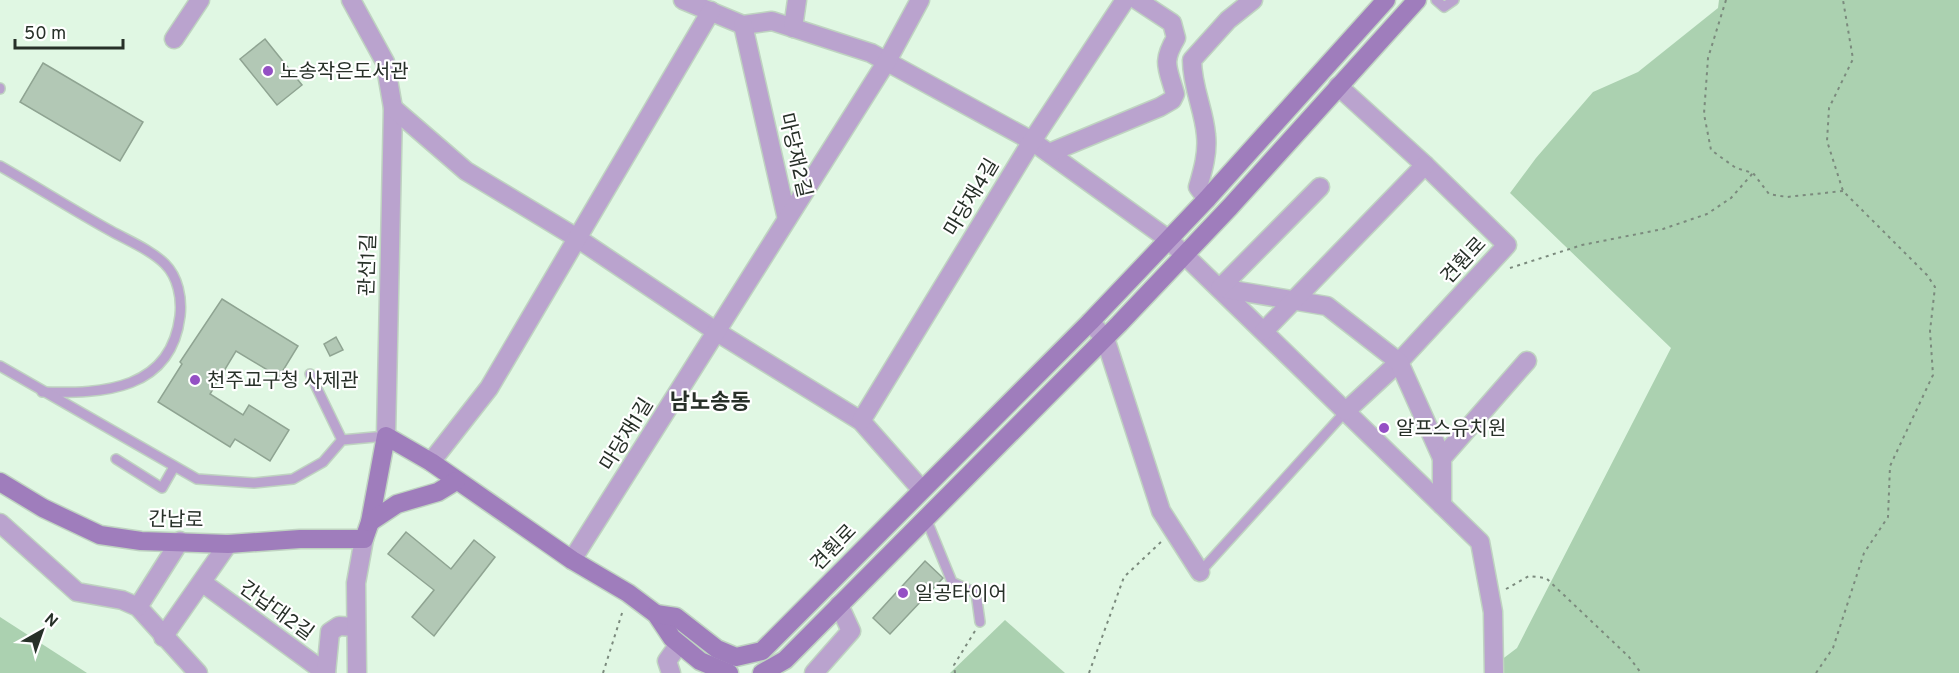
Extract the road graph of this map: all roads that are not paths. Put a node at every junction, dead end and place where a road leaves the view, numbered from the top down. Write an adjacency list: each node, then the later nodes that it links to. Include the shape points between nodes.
1 (200, 0): 16 (street)
2 (351, 0): 19 (street, 관선1길, via 385,62)
3 (683, 0): 13 (street)
4 (797, 0): 15 (street)
5 (1125, 0): 20 (street, 마당재4길)
6 (1137, 0): 21 (street, via 1172,23 1176,38 1165,69 1175,94 1172,100)
7 (1253, 0): 25 (street, via 1228,20 1192,60 1192,82 1206,135 1198,187)
8 (1386, 0): 25 (street, 견훤로)
9 (1417, 0): 18 (street)
10 (1436, 0): 11 (lane, via 1444,7)
11 (1454, 0)
12 (918, 1): 17 (street, 마당재2길)
13 (711, 11): 14 (street); 27 (street)
14 (743, 25): 15 (street, via 772,21); 26 (street, 마당재2길)
15 (794, 28): 17 (street)
16 (174, 39)
17 (887, 61): 20 (street); 26 (street, 마당재2길)
18 (1338, 86): 22 (street, 견훤로); 29 (street)
19 (393, 108): 27 (street, via 466,171); 43 (street, 관선1길)
20 (1032, 141): 21 (street); 42 (street, 마당재4길)
21 (1048, 153): 28 (street)
22 (1425, 165): 31 (street); 37 (street, 견훤로, via 1507,245)
23 (0, 166): 40 (lane, via 166,264 181,298 176,341 153,372 113,388)
24 (1320, 187): 30 (street)
25 (1207, 199): 28 (street, 견훤로)
26 (788, 219): 34 (street, 마당재1길)
27 (577, 238): 34 (street); 47 (street, via 489,388)
28 (1168, 239): 29 (street); 32 (street, 견훤로)
29 (1184, 254): 30 (street); 35 (street)
30 (1220, 288): 31 (street); 33 (street)
31 (1295, 300): 33 (street); 37 (street, via 1327,306)
32 (1090, 322): 35 (street); 51 (street, 견훤로)
33 (1264, 331): 41 (street)
34 (717, 332): 42 (street); 58 (street, 마당재1길)
35 (1105, 338): 53 (street); 59 (street, via 1161,511)
36 (1527, 361): 45 (street)
37 (1399, 362): 41 (street, 견훤로); 45 (street)
38 (0, 366): 40 (lane)
39 (310, 374): 44 (lane)
40 (40, 392): 48 (lane)
41 (1346, 411): 52 (street); 59 (lane)
42 (861, 421): 51 (street)
43 (386, 435): 44 (lane); 47 (street); 55 (street, 관선1길)
44 (342, 440): 48 (lane, via 323,462 293,479 254,483 197,480)
45 (1442, 458): 52 (street)
46 (116, 459): 48 (lane, via 162,488)
47 (431, 462): 49 (street)
48 (174, 467)
49 (456, 481): 55 (street, via 438,492 397,504); 58 (street)
50 (0, 482): 56 (street, 간납로, via 100,535)
51 (921, 489): 63 (street, 견훤로, via 762,651 736,657 717,649 676,617)
52 (1442, 505): 75 (street, via 1480,542 1493,612)
53 (925, 516): 61 (street); 64 (lane, via 952,582 975,593)
54 (0, 523): 62 (street, via 76,592 122,600)
55 (367, 530): 57 (street, 간납로); 65 (street, via 356,583)
56 (180, 541): 57 (street, 간납로); 62 (street)
57 (228, 544): 60 (street)
58 (572, 560): 63 (street)
59 (1200, 572)
60 (203, 583): 66 (street); 69 (street, 간납대2길)
61 (839, 605): 73 (street, via 785,660); 74 (street, via 851,631)
62 (138, 607): 66 (street)
63 (656, 614): 67 (street)
64 (980, 622)
65 (356, 627): 69 (street, via 339,626 330,632); 70 (street)
66 (163, 637): 68 (street)
67 (679, 644): 71 (street, via 667,661); 72 (street, via 700,661)
68 (198, 673)
69 (326, 673)
70 (357, 673)
71 (671, 673)
72 (729, 673)
73 (762, 673)
74 (814, 673)
75 (1494, 673)

